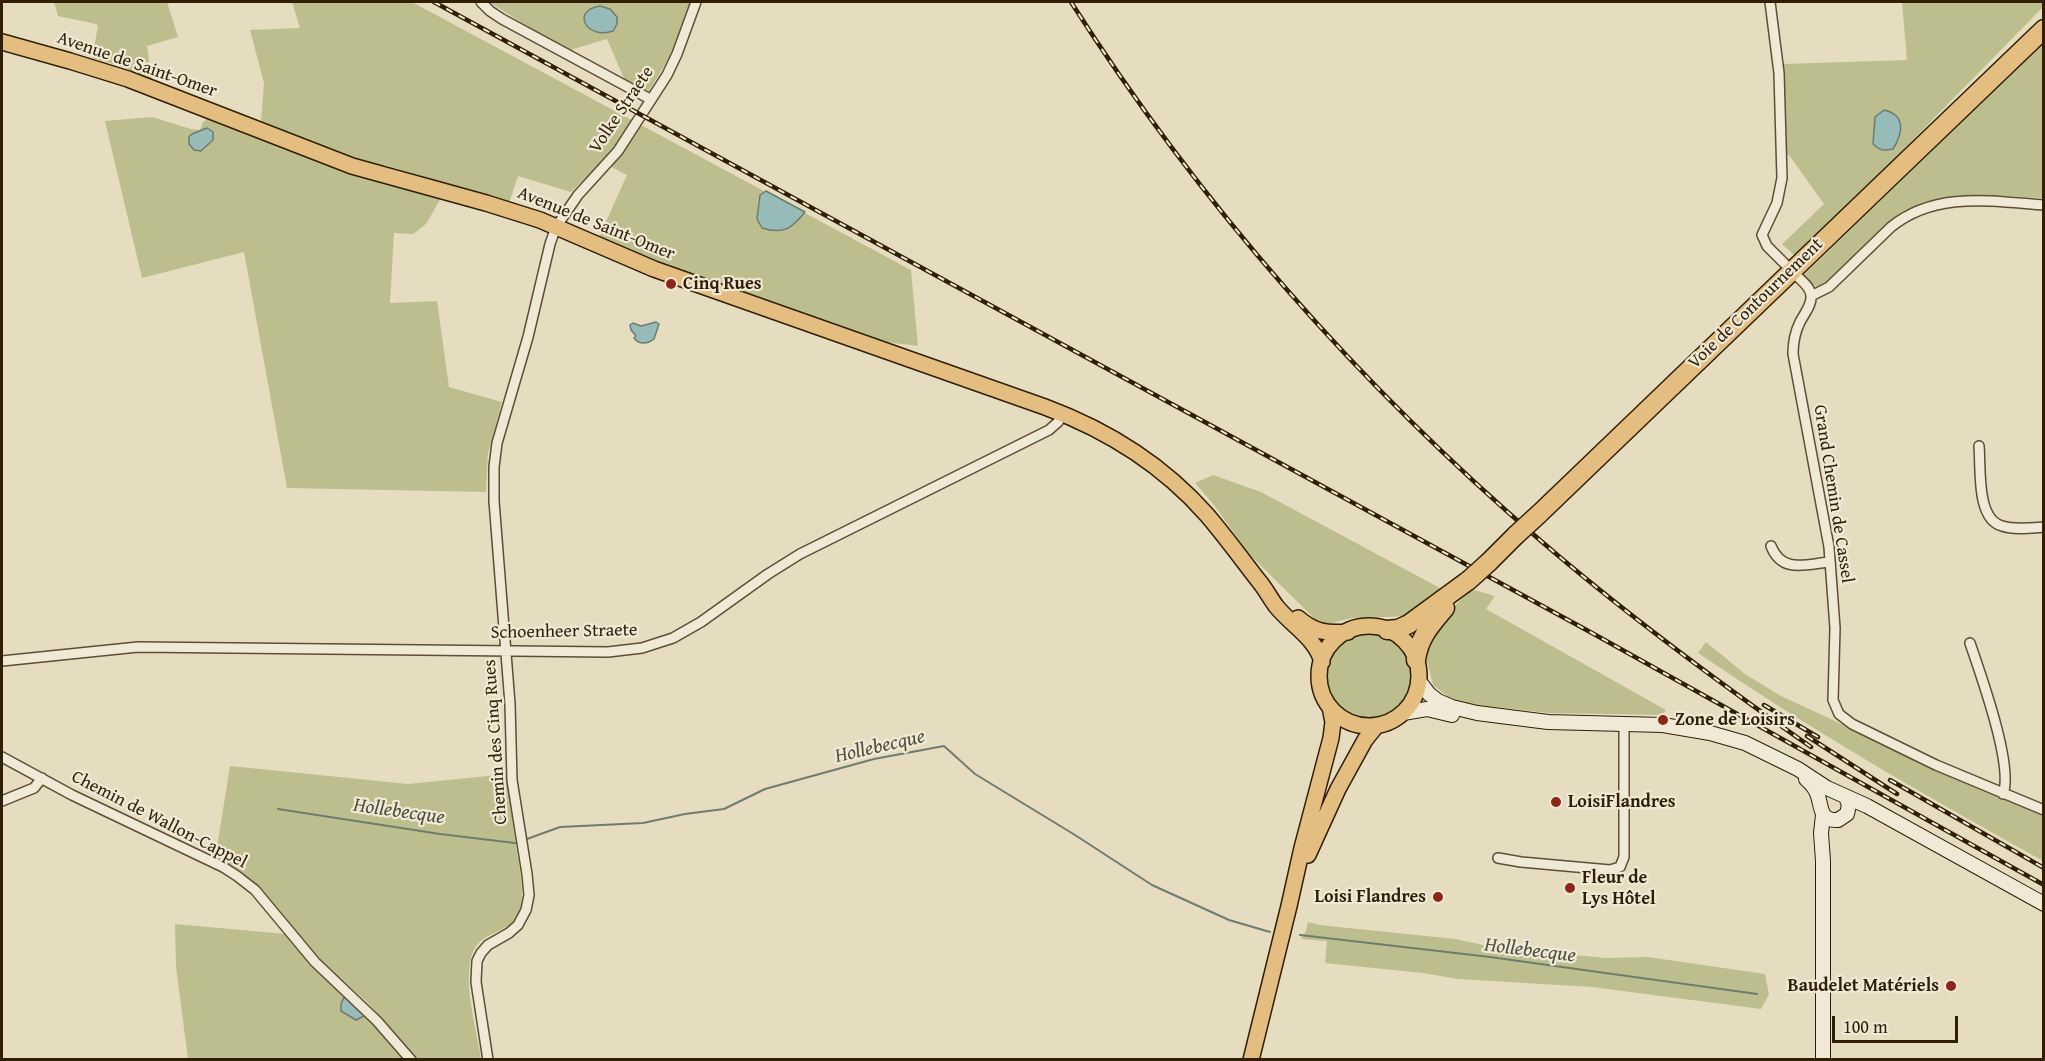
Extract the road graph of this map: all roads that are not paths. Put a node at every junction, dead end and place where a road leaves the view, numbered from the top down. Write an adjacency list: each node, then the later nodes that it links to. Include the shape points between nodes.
1 (480, 2): 6 (street, via 502,19)
2 (696, 2): 6 (street, Volke Straete, via 672,65)
3 (1770, 2): 9 (street, via 1779,73 1782,178 1779,198 1762,237)
4 (2043, 29): 17 (highway, Voie de Contournement, bridge)
5 (2, 42): 8 (main road, Avenue de Saint-Omer, via 128,79 365,170 503,208)
6 (650, 99): 8 (street, Volke Straete, via 618,150)
7 (2043, 205): 11 (street, via 1961,201 1919,210 1891,227 1829,287)
8 (556, 227): 12 (main road, Avenue de Saint-Omer, via 663,272); 22 (street, Chemin des Cinq Rues, via 494,459)
9 (1785, 264)
10 (1798, 277): 11 (street)
11 (1811, 296): 16 (street, Grand Chemin de Cassel, via 1796,329 1793,354)
12 (1064, 414): 18 (main road, Avenue de Saint-Omer, via 1122,443 1170,479 1208,517); 22 (street, Schoenheer Straete, via 1049,430 800,554 701,622 666,641 614,652)
13 (1979, 446): 14 (street, via 1987,516 2002,526)
14 (2043, 527)
15 (1771, 546): 16 (street, via 1787,565)
16 (1830, 562): 34 (street, Grand Chemin de Cassel, via 1835,636 1832,695 1839,714 1929,762)
17 (1469, 580): 19 (highway, Voie de Contournement, via 1409,624); 23 (highway, Voie de Contournement, via 1426,631)
18 (1259, 581): 20 (main road, Avenue de Saint-Omer, via 1311,628 1325,633); 25 (main road, Avenue de Saint-Omer, via 1279,610 1316,646)
19 (1387, 630): 20 (main road, via 1365,627); 23 (main road, via 1405,642)
20 (1348, 632): 25 (main road, via 1333,643)
21 (1970, 642): 34 (street, via 1997,731 2005,780)
22 (506, 651): 24 (street, Schoenheer Straete, via 130,648); 43 (street, Chemin des Cinq Rues, via 513,787 529,895 518,925 484,949 476,965)
23 (1416, 660): 26 (main road)
24 (2, 661)
25 (1322, 662): 27 (main road, via 1321,686)
26 (1419, 681): 28 (main road, via 1414,698); 30 (main road, via 1429,694 1452,708 1539,721)
27 (1330, 707): 29 (main road, via 1353,723); 41 (main road, via 1332,733)
28 (1403, 713): 29 (main road); 30 (main road, via 1427,709 1540,729)
29 (1377, 725): 41 (main road, via 1324,816)
30 (1624, 726): 33 (main road, via 1682,727 1738,741 1789,764); 38 (main road, via 1721,743 1783,766 1805,778); 39 (street, via 1624,856 1620,867 1610,870)
31 (2, 757): 32 (street, Chemin de Wallon-Cappel)
32 (42, 778): 35 (street, via 34,788); 42 (street, Chemin de Wallon-Cappel, via 244,881 315,962 372,1015)
33 (1840, 794): 37 (main road); 38 (main road, via 1849,807); 38 (main road, via 1825,795)
34 (2003, 794): 36 (street, Grand Chemin de Cassel)
35 (2, 801)
36 (2043, 810)
37 (1877, 813): 38 (main road, via 1861,810); 40 (main road)
38 (1832, 814): 45 (main road, via 1821,831)
39 (1498, 858)
40 (2043, 904)
41 (1289, 906): 44 (main road)
42 (411, 1059)
43 (488, 1059)
44 (1251, 1059)
45 (1823, 1059)

